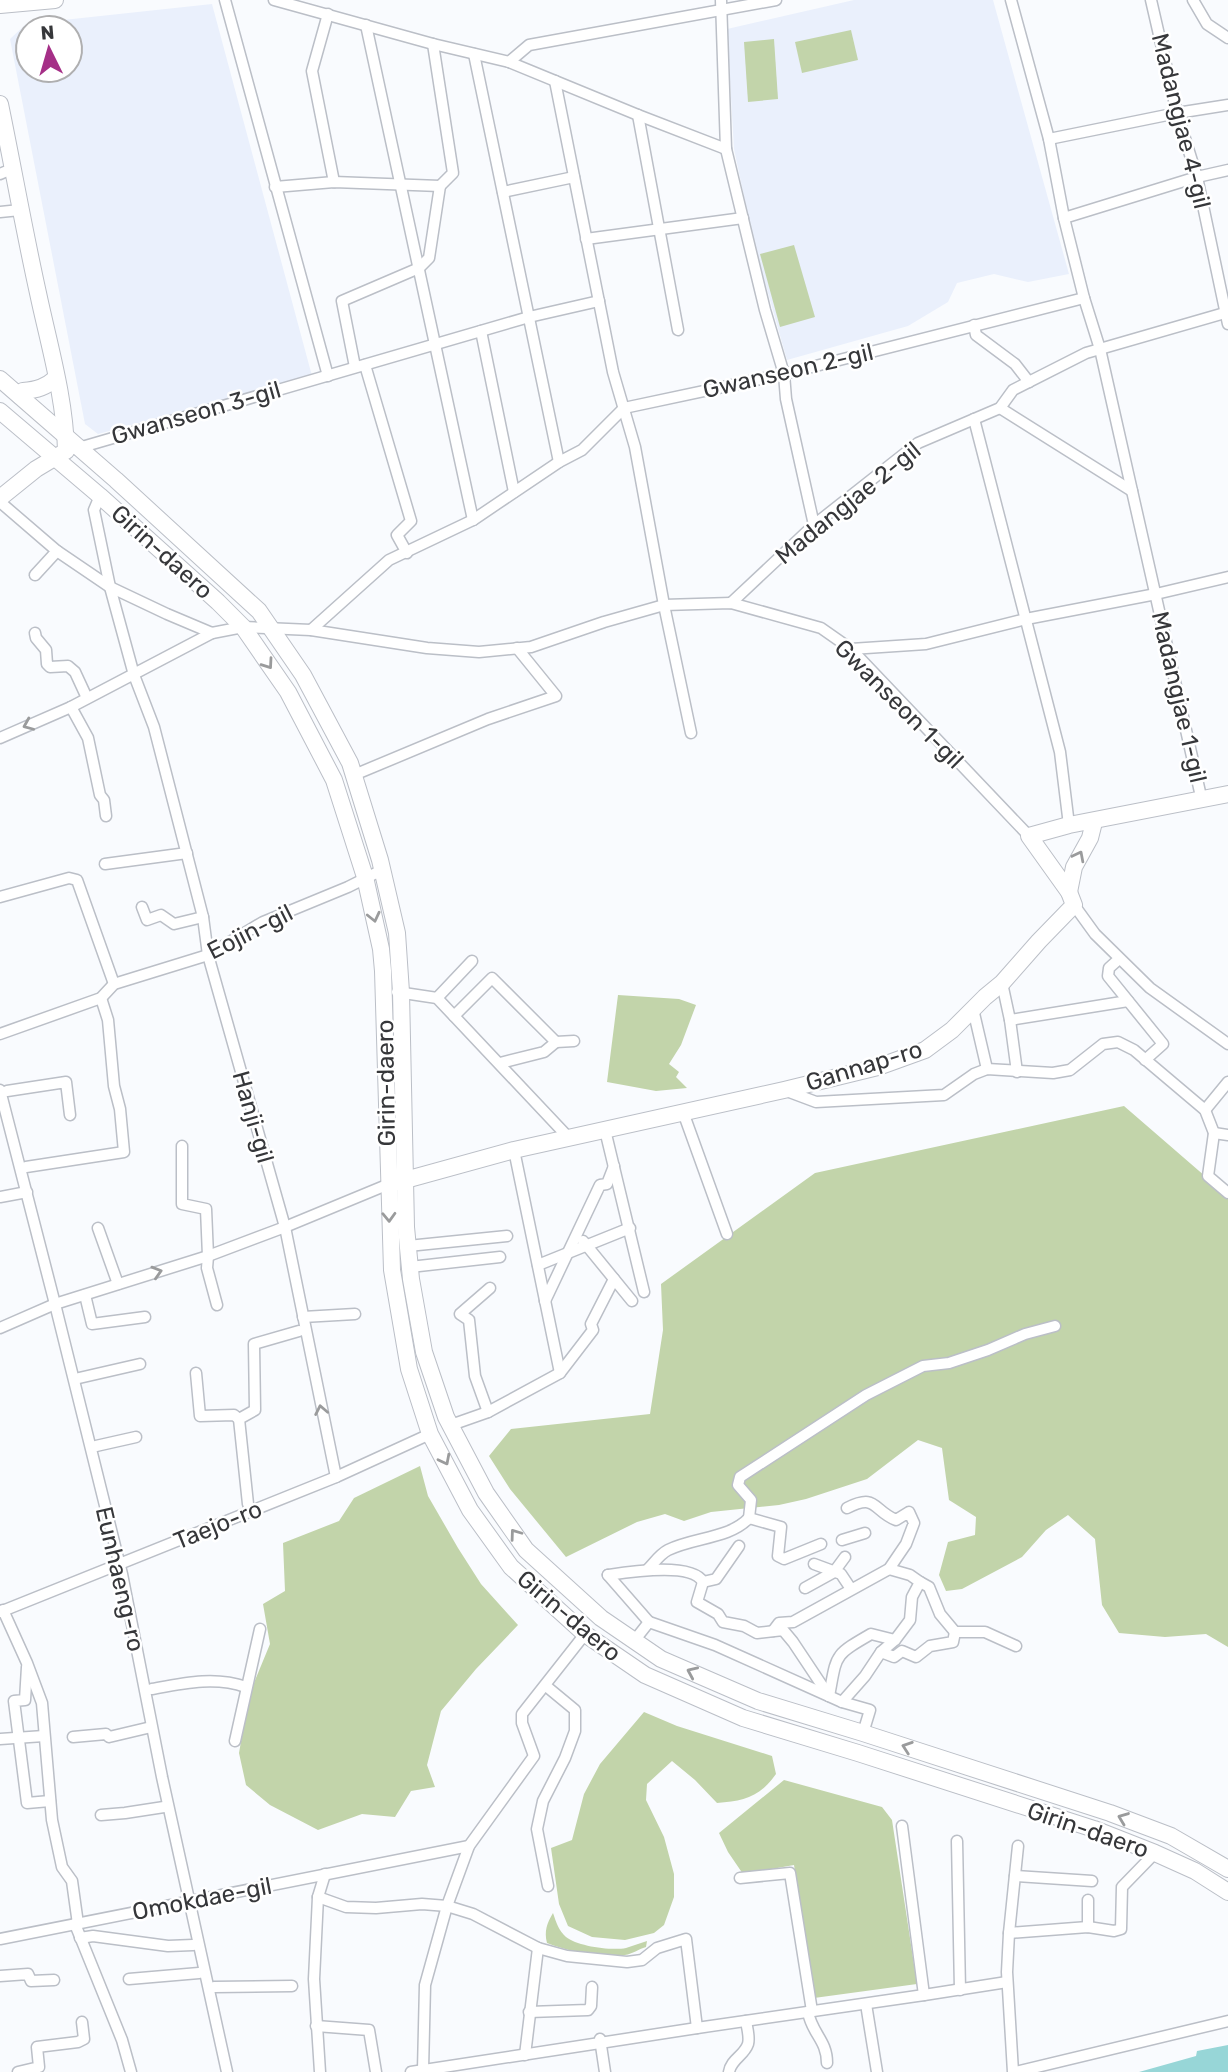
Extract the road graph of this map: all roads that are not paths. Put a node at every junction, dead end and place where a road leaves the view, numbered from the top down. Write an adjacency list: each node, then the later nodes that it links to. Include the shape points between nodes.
1 (55, 0): 9 (street)
2 (225, 0): 31 (street)
3 (274, 0): 11 (street)
4 (323, 0): 11 (street)
5 (776, 0): 10 (street)
6 (1010, 0): 22 (street)
7 (1151, 0): 20 (street, Madangjae 4-gil)
8 (1193, 0): 13 (street, via 1207,24)
9 (0, 5)
10 (721, 5): 16 (street, via 529,45); 23 (street)
11 (326, 13): 12 (street); 28 (street, via 312,71)
12 (366, 25): 14 (street); 29 (street)
13 (1228, 38)
14 (433, 44): 15 (street); 30 (street, via 453,173)
15 (474, 54): 16 (street); 32 (street)
16 (509, 62): 17 (street)
17 (555, 81): 21 (street); 26 (street)
18 (0, 104): 25 (street)
19 (1228, 105): 20 (street)
20 (1177, 113): 22 (street); 27 (street, Madangjae 4-gil)
21 (638, 115): 23 (street); 37 (street)
22 (1049, 139): 36 (street)
23 (726, 149): 35 (street)
24 (1228, 170): 27 (street)
25 (7, 171): 33 (street)
26 (574, 177): 32 (street); 38 (street)
27 (1197, 177): 36 (street); 42 (street, Madangjae 4-gil)
28 (334, 182): 29 (street); 31 (street)
29 (401, 184): 30 (street); 39 (street)
30 (440, 186): 39 (street, via 429,258)
31 (275, 187): 52 (street)
32 (503, 192): 43 (street)
33 (20, 210): 34 (street); 53 (street)
34 (0, 212)
35 (743, 218): 37 (street); 51 (street)
36 (1064, 218): 40 (street)
37 (659, 229): 38 (street); 46 (street)
38 (586, 239): 41 (street)
39 (419, 268): 48 (street); 50 (street, via 342,301)
40 (1084, 298): 45 (street); 49 (street)
41 (599, 301): 43 (street, Gwanseon 3-gil); 57 (street)
42 (1226, 312): 44 (street, Madangjae 4-gil); 49 (street, Madangjae 2-gil)
43 (529, 317): 47 (street, Gwanseon 3-gil); 62 (street)
44 (1228, 324)
45 (974, 325): 51 (street, Gwanseon 2-gil); 55 (street, via 976,335 1015,364)
46 (678, 330)
47 (481, 331): 48 (street, Gwanseon 3-gil); 64 (street)
48 (435, 344): 50 (street, Gwanseon 3-gil); 67 (street)
49 (1100, 349): 55 (street, Madangjae 2-gil); 63 (street)
50 (360, 366): 52 (street, Gwanseon 3-gil); 70 (street, via 411,521 397,535)
51 (784, 374): 57 (street, Gwanseon 2-gil); 68 (street)
52 (327, 376): 61 (street, Gwanseon 3-gil)
53 (56, 378): 56 (street, via 48,386 23,391); 61 (street)
54 (0, 379): 56 (street, Girin-daero)
55 (1029, 382): 58 (street, Madangjae 2-gil, via 1013,390)
56 (20, 396): 61 (street, Girin-daero)
57 (624, 408): 62 (street, via 582,450); 76 (street)
58 (1000, 408): 60 (street, Madangjae 2-gil); 63 (street)
59 (0, 411): 61 (street, Girin-daero)
60 (974, 419): 68 (street, Madangjae 2-gil, via 918,443); 77 (street)
61 (66, 448): 65 (street, Girin-daero); 66 (street); 78 (street, Girin-daero, via 246,598)
62 (559, 462): 64 (street)
63 (1132, 491): 74 (street, Madangjae 1-gil)
64 (514, 492): 67 (street)
65 (100, 496): 73 (street, Hanji-gil, via 94,510); 79 (street, Girin-daero)
66 (0, 500): 69 (street)
67 (473, 520): 70 (street)
68 (814, 524): 75 (street, Madangjae 2-gil)
69 (57, 551): 71 (street); 73 (street)
70 (407, 553): 80 (street, via 389,560)
71 (35, 575)
72 (1228, 577): 74 (street, Madangjae 1-gil)
73 (110, 586): 82 (street); 85 (street, Hanji-gil)
74 (1156, 594): 77 (street, Madangjae 1-gil); 92 (street, Madangjae 1-gil)
75 (731, 603): 76 (street, Gwanseon 1-gil); 84 (street, Gwanseon 1-gil, via 821,628)
76 (664, 605): 83 (street, Gwanseon 1-gil); 88 (street)
77 (1026, 619): 84 (street, Madangjae 1-gil, via 926,644); 95 (street, via 1060,752)
78 (270, 627): 79 (street, Gwanseon 1-gil); 80 (street, Gwanseon 1-gil); 90 (street, Girin-daero, via 303,675)
79 (243, 628): 82 (street, Gwanseon 1-gil); 100 (street, Girin-daero, one-way to 100, via 288,692 334,780)
80 (311, 629): 83 (street, Gwanseon 1-gil, via 427,648 479,652)
81 (35, 633): 86 (street, via 46,650 47,664 68,666)
82 (212, 633): 85 (street)
83 (517, 648): 90 (street, via 556,696)
84 (851, 649): 96 (street, Gwanseon 1-gil)
85 (134, 676): 86 (street); 97 (street, Hanji-gil, via 154,727)
86 (87, 698): 87 (street)
87 (71, 707): 89 (street, one-way to 89); 93 (street, via 89,737)
88 (691, 733)
89 (0, 738)
90 (354, 775): 99 (street, Girin-daero)
91 (1228, 794): 92 (street)
92 (1202, 801): 94 (street)
93 (106, 816)
94 (1094, 822): 95 (street); 102 (street, one-way to 94, via 1074,867)
95 (1069, 825): 96 (street)
96 (1030, 836): 102 (street, Gwanseon 1-gil)
97 (187, 853): 98 (street); 104 (street, Hanji-gil)
98 (105, 864)
99 (382, 870): 100 (street, Eojin-gil); 110 (street, Girin-daero, via 397,933)
100 (365, 877): 105 (street, Eojin-gil, via 263,922); 111 (street, Girin-daero, one-way to 111, via 381,949)
101 (0, 897): 108 (street, via 69,878 77,880)
102 (1072, 899): 106 (street); 109 (street, Gannap-ro)
103 (142, 906): 104 (street, via 147,920 161,915 174,924)
104 (203, 917): 105 (street, Hanji-gil)
105 (208, 955): 108 (street, Eojin-gil); 145 (street, Hanji-gil)
106 (1119, 959): 114 (street, via 1109,968 1108,976); 121 (street, via 1150,988)
107 (472, 961): 113 (street)
108 (114, 984): 112 (street, Eojin-gil)
109 (1002, 984): 115 (street, Gannap-ro); 117 (street)
110 (401, 992): 111 (street, Girin-daero); 113 (street, Girin-daero); 140 (street, Girin-daero)
111 (384, 993): 141 (street, Girin-daero)
112 (100, 998): 118 (street, Eojin-gil); 139 (street, via 108,1020 124,1152)
113 (437, 998): 116 (street)
114 (1128, 1001): 117 (street); 122 (street, via 1163,1044)
115 (973, 1009): 124 (street); 127 (street, Gannap-ro, via 925,1050)
116 (454, 1016): 120 (street, via 492,978); 123 (street)
117 (1010, 1020): 125 (street)
118 (0, 1034)
119 (574, 1041): 120 (street)
120 (556, 1042): 123 (street, via 544,1052)
121 (1228, 1044)
122 (1145, 1060): 125 (street, via 1118,1042 1103,1044 1070,1070); 129 (street)
123 (500, 1063): 135 (street)
124 (986, 1069): 125 (street); 127 (street, via 944,1095 816,1102)
125 (1017, 1072)
126 (1228, 1082): 129 (street)
127 (785, 1090): 130 (street, Gannap-ro)
128 (3, 1091): 131 (street, Eunhaeng-ro, via 66,1082); 142 (street, Eunhaeng-ro)
129 (1205, 1111): 133 (street)
130 (683, 1112): 132 (street, Gannap-ro); 149 (street)
131 (70, 1115)
132 (605, 1130): 135 (street, Gannap-ro); 138 (street)
133 (1214, 1133): 134 (street); 143 (street, via 1208,1176)
134 (1228, 1135)
135 (569, 1138): 137 (street, Gannap-ro)
136 (182, 1146): 154 (street, via 182,1204 206,1209)
137 (514, 1150): 140 (street, Gannap-ro); 156 (street)
138 (614, 1166): 147 (street); 148 (street)
139 (26, 1167)
140 (405, 1180): 141 (street, Gannap-ro); 152 (street, Girin-daero)
141 (389, 1184): 145 (street); 180 (street, Girin-daero, one-way to 180, via 395,1296 409,1369)
142 (27, 1192): 144 (street); 165 (street, Eunhaeng-ro)
143 (1228, 1193)
144 (0, 1197)
145 (285, 1227): 154 (street); 169 (street, Hanji-gil)
146 (98, 1228): 159 (street)
147 (630, 1228): 151 (street); 161 (street)
148 (577, 1234): 151 (street); 153 (street)
149 (727, 1234)
150 (507, 1236): 152 (street)
151 (586, 1245): 153 (street); 158 (street)
152 (408, 1246): 157 (street, Girin-daero)
153 (568, 1253): 156 (street); 163 (street)
154 (208, 1256): 159 (street, one-way to 154); 166 (street)
155 (500, 1257): 157 (street)
156 (538, 1265): 163 (street)
157 (410, 1267): 179 (street, Girin-daero, via 424,1352)
158 (614, 1279): 164 (street); 175 (street, via 591,1324 593,1330)
159 (118, 1284): 162 (street)
160 (490, 1288): 177 (street, via 460,1314 469,1320 475,1376)
161 (644, 1292)
162 (85, 1295): 165 (street); 168 (street, via 92,1324)
163 (545, 1301): 175 (street)
164 (632, 1301)
165 (55, 1304): 171 (street); 193 (street, Eunhaeng-ro)
166 (217, 1305)
167 (355, 1314): 169 (street)
168 (145, 1317)
169 (303, 1317): 183 (street, Hanji-gil, one-way to 169)
170 (1055, 1325): 186 (street, via 949,1363 923,1366 866,1395 740,1477 738,1485 751,1500)
171 (0, 1328)
172 (299, 1331): 178 (street, via 254,1344 255,1410)
173 (140, 1364): 176 (street)
174 (196, 1373): 178 (street, via 200,1416 234,1415)
175 (560, 1373): 177 (street)
176 (79, 1378)
177 (488, 1412): 179 (street)
178 (239, 1419): 184 (street, Taejo-ro)
179 (451, 1425): 209 (street, Girin-daero, one-way to 179, via 526,1550 485,1493)
180 (430, 1434): 183 (street, Taejo-ro); 207 (street, Girin-daero, one-way to 207, via 470,1510 511,1567)
181 (136, 1437): 182 (street)
182 (96, 1446)
183 (336, 1477): 193 (street, Taejo-ro)
184 (248, 1504)
185 (847, 1508): 195 (street, via 862,1501 875,1504 896,1520 909,1511 914,1523)
186 (749, 1518): 189 (street, via 780,1527 778,1556 784,1559); 194 (street, via 739,1528 666,1551)
187 (865, 1533): 188 (street)
188 (842, 1540)
189 (821, 1544)
190 (739, 1546): 197 (street, via 716,1579)
191 (845, 1557): 196 (street)
192 (814, 1564): 196 (street)
193 (119, 1565): 201 (street, Taejo-ro); 243 (street, Eunhaeng-ro)
194 (648, 1569): 197 (street, via 692,1573); 202 (street, via 608,1575)
195 (889, 1569): 198 (street); 200 (street)
196 (835, 1570): 199 (street); 200 (street)
197 (704, 1582): 203 (street, via 697,1602)
198 (920, 1582): 206 (street, via 929,1587 940,1614); 208 (street, via 912,1597 910,1620)
199 (805, 1588)
200 (851, 1589): 205 (street, via 793,1622 779,1623)
201 (2, 1611): 213 (street, Taejo-ro)
202 (649, 1622): 209 (street); 210 (street)
203 (723, 1622): 205 (street, via 757,1633); 210 (street)
204 (260, 1629): 215 (street)
205 (773, 1631): 217 (street, via 783,1630)
206 (955, 1632): 211 (street, via 985,1632); 212 (street, via 953,1642 930,1646 916,1657 902,1651 894,1657)
207 (585, 1634): 214 (street); 233 (street, Girin-daero, via 645,1675 743,1718 1094,1829)
208 (895, 1640): 212 (street); 217 (street, via 871,1634 843,1650)
209 (634, 1642): 220 (street, Girin-daero, one-way to 209, via 758,1702)
210 (715, 1645): 217 (street)
211 (1016, 1646)
212 (881, 1652): 218 (street)
213 (27, 1663): 221 (street, Taejo-ro, via 42,1703); 223 (street, via 26,1700 14,1701)
214 (546, 1686): 231 (street, via 522,1714 534,1756); 239 (street, via 575,1710 575,1731 543,1801 537,1829)
215 (246, 1687): 216 (street, via 217,1681); 225 (street)
216 (152, 1689)
217 (829, 1696): 218 (street)
218 (842, 1702): 220 (street, via 870,1710)
219 (147, 1728): 222 (street, via 109,1737)
220 (863, 1733): 234 (street, Girin-daero, one-way to 220, via 1171,1836 1110,1813)
221 (44, 1736): 223 (street); 226 (street)
222 (73, 1737)
223 (19, 1738): 224 (street); 226 (street, via 27,1803)
224 (0, 1739)
225 (234, 1741)
226 (50, 1801): 245 (street, via 62,1867 72,1881)
227 (164, 1807): 228 (street)
228 (101, 1815)
229 (902, 1826): 261 (street)
230 (957, 1841): 260 (street)
231 (469, 1846): 235 (street, Omokdae-gil); 244 (street)
232 (1018, 1846): 236 (street)
233 (1155, 1853): 240 (street, Girin-daero); 246 (street, via 1122,1887 1121,1929)
234 (1228, 1869)
235 (325, 1874): 241 (street); 243 (street, Omokdae-gil)
236 (1015, 1876): 238 (street); 247 (street)
237 (740, 1878): 264 (street, via 790,1873)
238 (1092, 1881)
239 (548, 1886)
240 (1228, 1892)
241 (318, 1897): 244 (street, via 346,1907); 268 (street)
242 (1088, 1900): 246 (street)
243 (189, 1902): 245 (street, Omokdae-gil); 277 (street, Eunhaeng-ro)
244 (446, 1906): 251 (street, via 473,1914); 274 (street, via 425,1984)
245 (76, 1924): 248 (street); 249 (street, Omokdae-gil)
246 (1088, 1927): 247 (street)
247 (1009, 1933): 256 (street)
248 (80, 1938): 250 (street); 276 (street)
249 (0, 1939)
250 (193, 1945)
251 (538, 1948): 263 (street); 269 (street, via 627,1962 642,1960 657,1948 686,1939)
252 (199, 1973): 254 (street)
253 (0, 1976): 255 (street)
254 (129, 1979)
255 (54, 1980)
256 (1007, 1982): 260 (street); 285 (street)
257 (292, 1986): 258 (street)
258 (214, 1987)
259 (592, 1987): 263 (street, via 588,2010)
260 (960, 1990): 261 (street)
261 (924, 1995): 262 (street)
262 (866, 2004): 264 (street); 284 (street)
263 (529, 2012): 271 (street)
264 (810, 2012): 265 (street); 273 (street, via 810,2023 825,2045)
265 (746, 2021): 269 (street); 283 (street, via 747,2048 730,2064)
266 (1228, 2021): 285 (street)
267 (82, 2022): 275 (street, via 84,2039 37,2047 39,2067)
268 (316, 2026): 278 (street); 279 (street, via 369,2030)
269 (697, 2028): 270 (street)
270 (600, 2041): 271 (street); 282 (street)
271 (525, 2054): 272 (street)
272 (495, 2057): 274 (street); 281 (street)
273 (827, 2063)
274 (424, 2070): 280 (street)
275 (18, 2072)
276 (131, 2072)
277 (227, 2072)
278 (320, 2072)
279 (376, 2072)
280 (411, 2072)
281 (495, 2072)
282 (605, 2072)
283 (729, 2072)
284 (877, 2072)
285 (1014, 2072)

